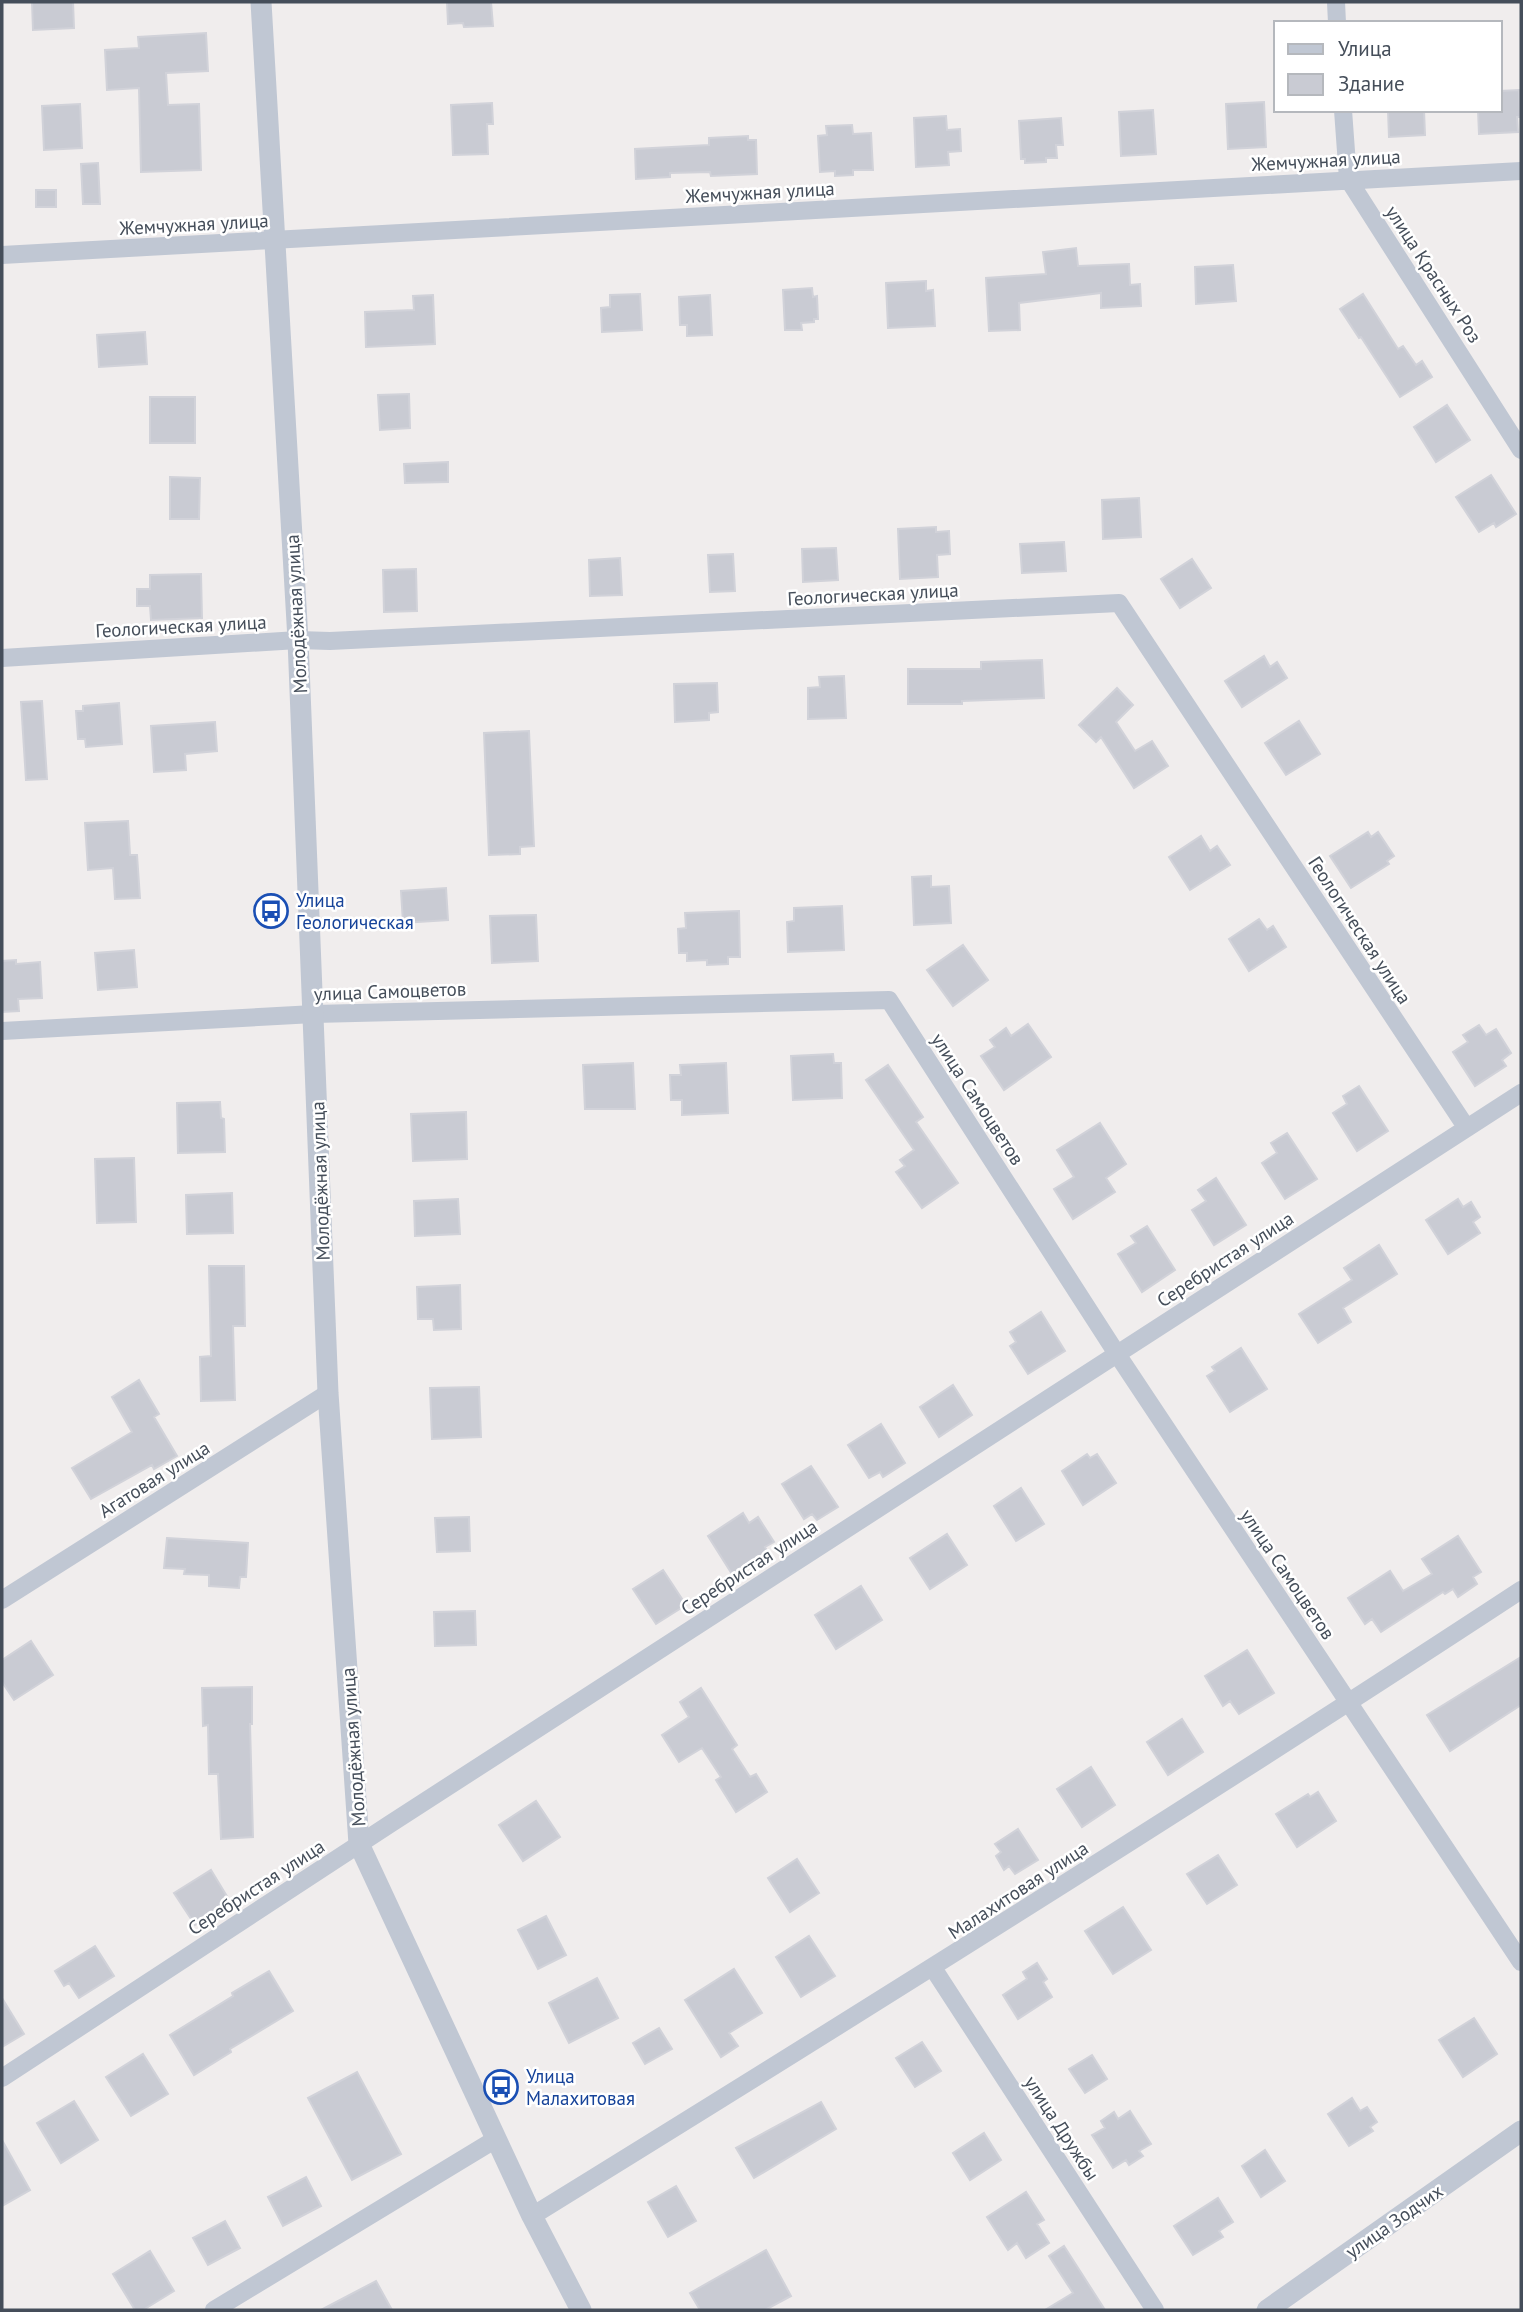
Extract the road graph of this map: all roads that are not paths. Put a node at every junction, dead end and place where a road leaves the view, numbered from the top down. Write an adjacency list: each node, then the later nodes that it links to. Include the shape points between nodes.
1 (261, 2): 7 (street, Молодёжная улица)
2 (1336, 2): 3 (street)
3 (1337, 21)
4 (1343, 112): 6 (street, улица Красных Роз)
5 (1521, 171): 6 (street, Жемчужная улица)
6 (1348, 179): 7 (street, Жемчужная улица); 9 (street, улица Красных Роз)
7 (274, 242): 8 (street, Жемчужная улица); 10 (street, Молодёжная улица)
8 (2, 255)
9 (1521, 450)
10 (298, 640): 11 (street, Геологическая улица); 12 (street, Молодёжная улица); 15 (street, Геологическая улица, via 1119,603)
11 (2, 657)
12 (314, 1014): 13 (street, улица Самоцветов); 16 (street, улица Самоцветов, via 889,1000); 17 (street, Молодёжная улица)
13 (2, 1031)
14 (1521, 1093): 15 (street, Серебристая улица)
15 (1466, 1127): 16 (street, Серебристая улица)
16 (1117, 1354): 20 (street, улица Самоцветов); 21 (street, Серебристая улица)
17 (328, 1393): 19 (street, Агатовая улица); 21 (street, Молодёжная улица)
18 (1521, 1590): 20 (street, Малахитовая улица)
19 (2, 1600)
20 (1349, 1703): 22 (street, улица Самоцветов); 23 (street, Малахитовая улица)
21 (359, 1844): 24 (street, Серебристая улица); 26 (street, Молодёжная улица)
22 (1521, 1962)
23 (933, 1968): 27 (street, Малахитовая улица); 30 (street, улица Дружбы)
24 (2, 2078)
25 (1521, 2131): 31 (street, улица Зодчих)
26 (496, 2139): 27 (street, Молодёжная улица); 28 (street)
27 (532, 2217): 29 (street, Молодёжная улица)
28 (214, 2310)
29 (581, 2310)
30 (1155, 2310)
31 (1267, 2310)

